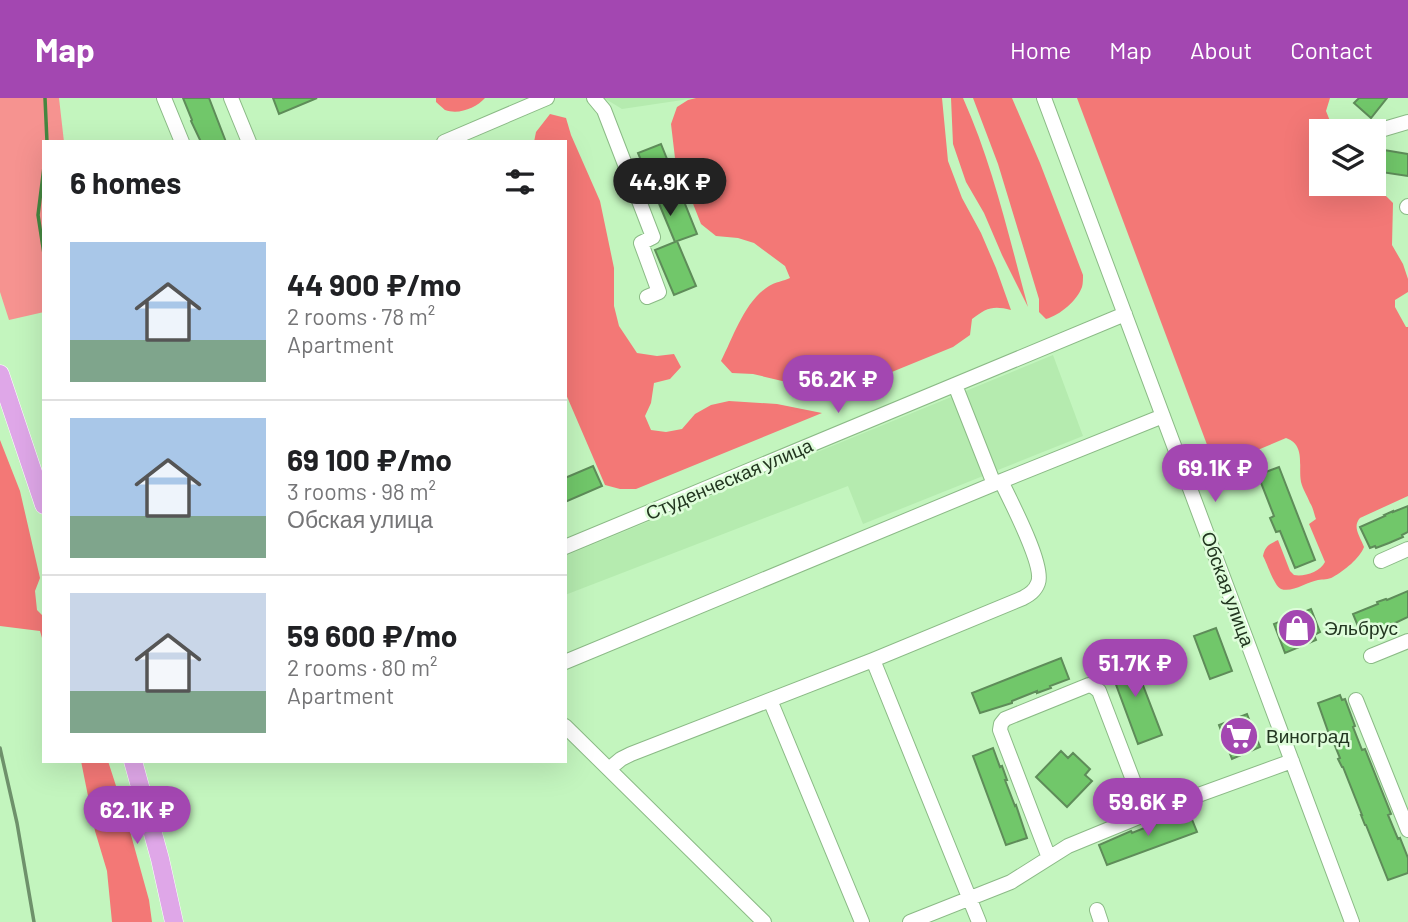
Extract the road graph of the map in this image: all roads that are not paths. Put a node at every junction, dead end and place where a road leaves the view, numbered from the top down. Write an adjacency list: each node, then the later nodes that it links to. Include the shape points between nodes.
1 (164, 98): 8 (street)
2 (231, 98): 9 (street)
3 (547, 98): 10 (street)
4 (594, 98): 11 (street, via 604,110 653,237 641,243 659,292)
5 (1044, 98): 12 (street, Обская улица)
6 (1408, 122): 7 (street)
7 (1386, 128)
8 (181, 140)
9 (247, 140)
10 (449, 140)
11 (647, 297)
12 (1125, 314): 14 (street, Студенческая улица); 15 (street, Обская улица)
13 (0, 374): 17 (main road)
14 (956, 385): 16 (street); 18 (street, Студенческая улица)
15 (1163, 416): 16 (street); 28 (street, Обская улица)
16 (998, 483): 23 (street, via 1036,560 1040,575 1033,592); 24 (street)
17 (42, 499)
18 (567, 546)
19 (1408, 549): 20 (street)
20 (1381, 561)
21 (1408, 640): 22 (street)
22 (1371, 656)
23 (873, 660): 25 (street); 34 (street)
24 (567, 661)
25 (770, 700): 30 (street, via 631,754); 37 (street)
26 (1356, 700): 32 (street)
27 (567, 728): 30 (street)
28 (1292, 761): 31 (street); 40 (street, Обская улица)
29 (134, 763): 35 (main road)
30 (609, 769): 36 (street)
31 (1146, 814): 33 (street); 33 (street, via 1094,687 1089,685 1005,719 1000,730)
32 (1408, 830)
33 (1049, 858): 34 (street)
34 (970, 898): 38 (street); 39 (street)
35 (174, 922)
36 (764, 922)
37 (862, 922)
38 (910, 922)
39 (979, 922)
40 (1352, 922)

